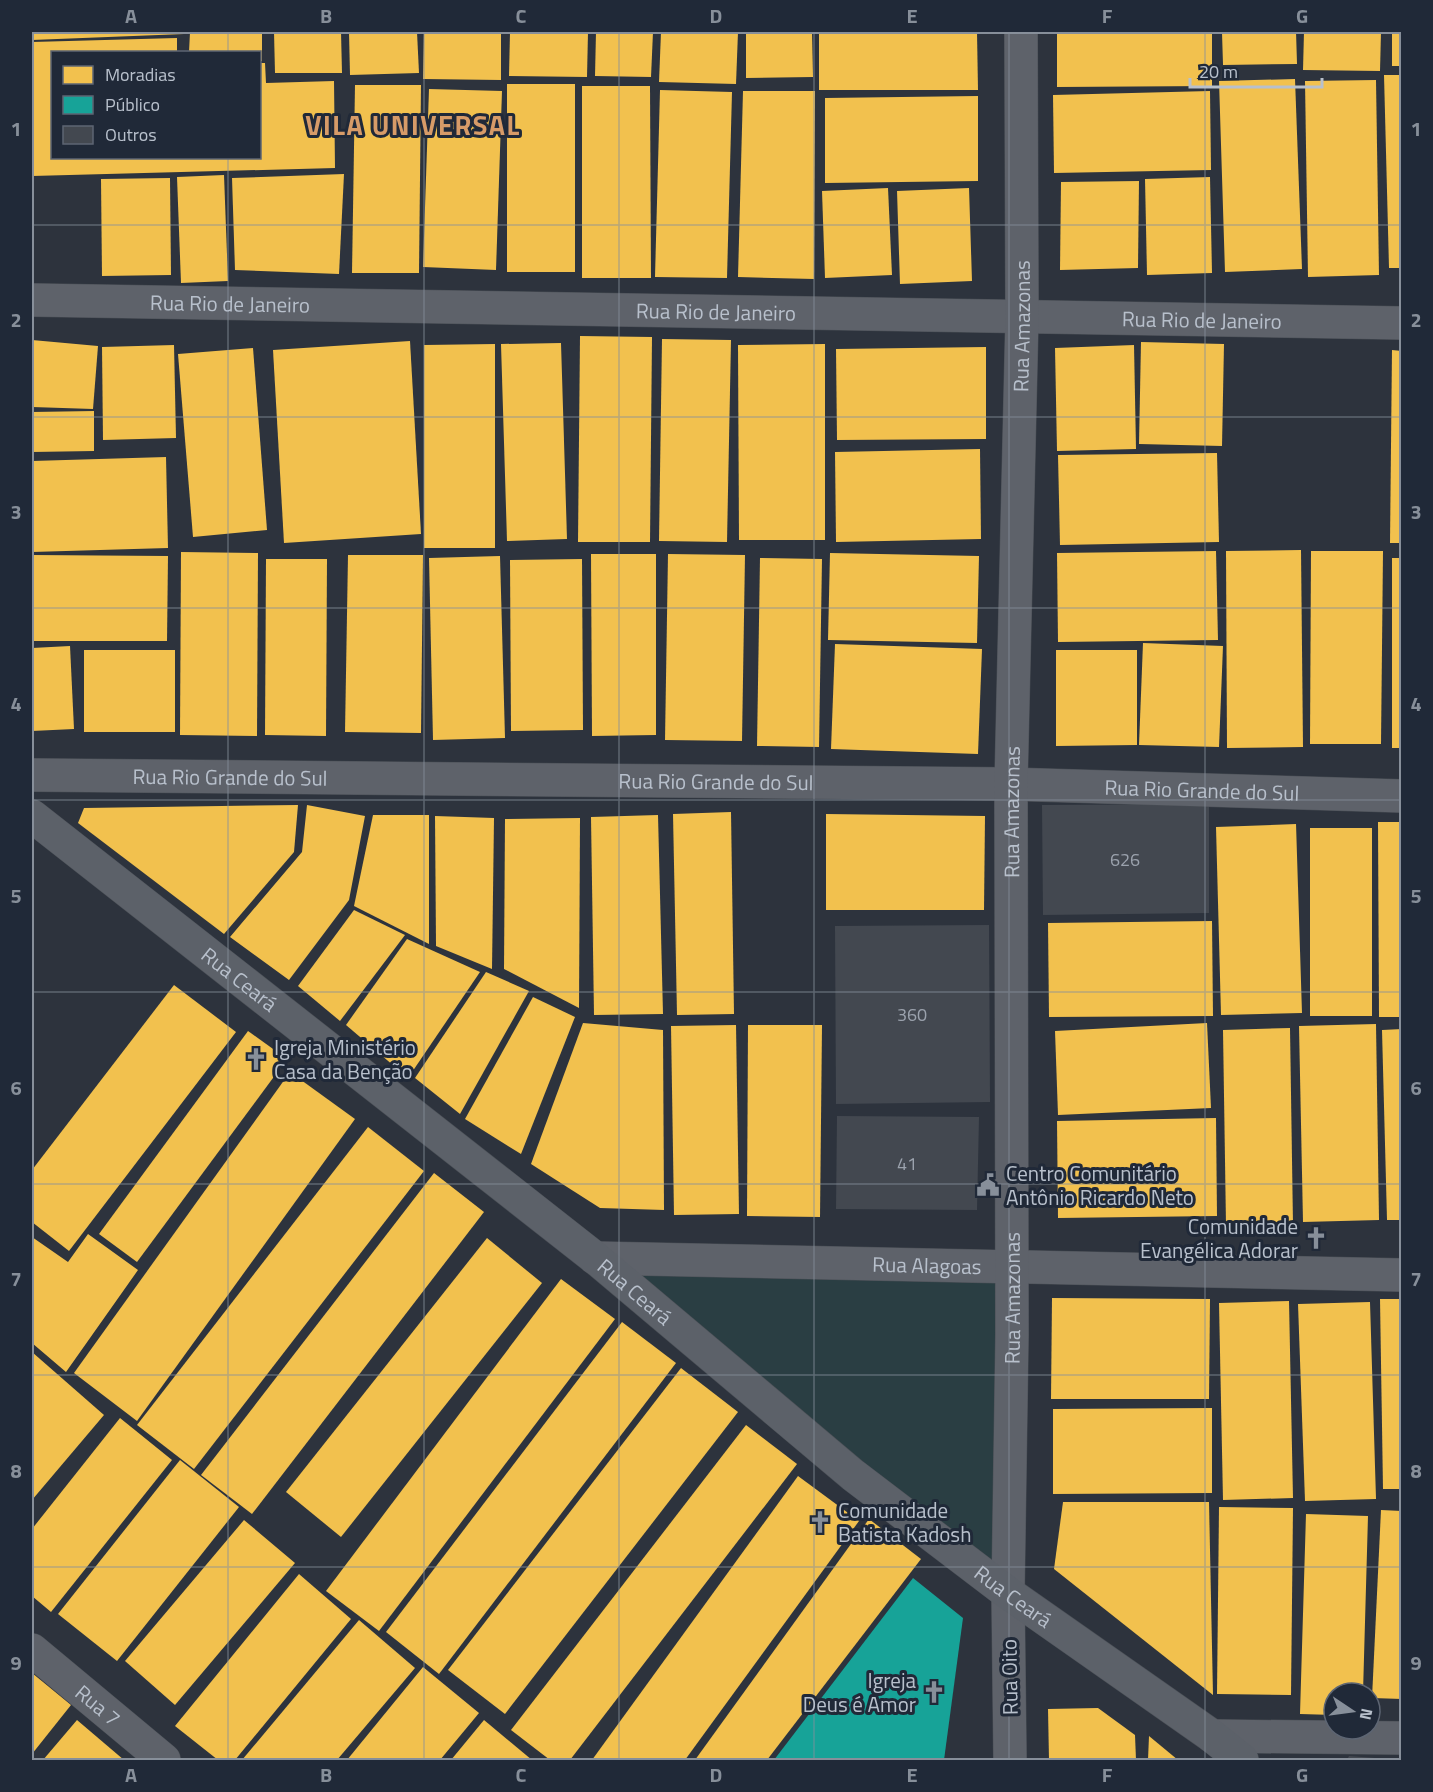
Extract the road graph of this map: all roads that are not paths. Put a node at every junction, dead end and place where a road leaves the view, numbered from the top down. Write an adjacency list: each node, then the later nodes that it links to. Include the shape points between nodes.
1 (1021, 32): 3 (street, Rua Amazonas)
2 (32, 300): 3 (street, Rua Rio de Janeiro)
3 (1022, 317): 4 (street, Rua Rio de Janeiro); 6 (street, Rua Amazonas)
4 (1401, 323)
5 (32, 775): 6 (street, Rua Rio Grande do Sul)
6 (1011, 784): 7 (street, Rua Rio Grande do Sul); 10 (street, Rua Amazonas)
7 (1401, 796)
8 (32, 816): 9 (street, Rua Ceará)
9 (595, 1258): 10 (street, Rua Alagoas); 12 (street, Rua Ceará, via 853,1475)
10 (1011, 1265): 11 (street, Rua Alagoas); 12 (street, Rua Amazonas)
11 (1401, 1275)
12 (1008, 1593): 14 (street, Rua Ceará); 17 (street, Rua Oito)
13 (32, 1650): 16 (street, Rua 7)
14 (1212, 1736): 15 (street); 18 (street, Rua Ceará)
15 (1401, 1738)
16 (164, 1761)
17 (1010, 1761)
18 (1242, 1761)

